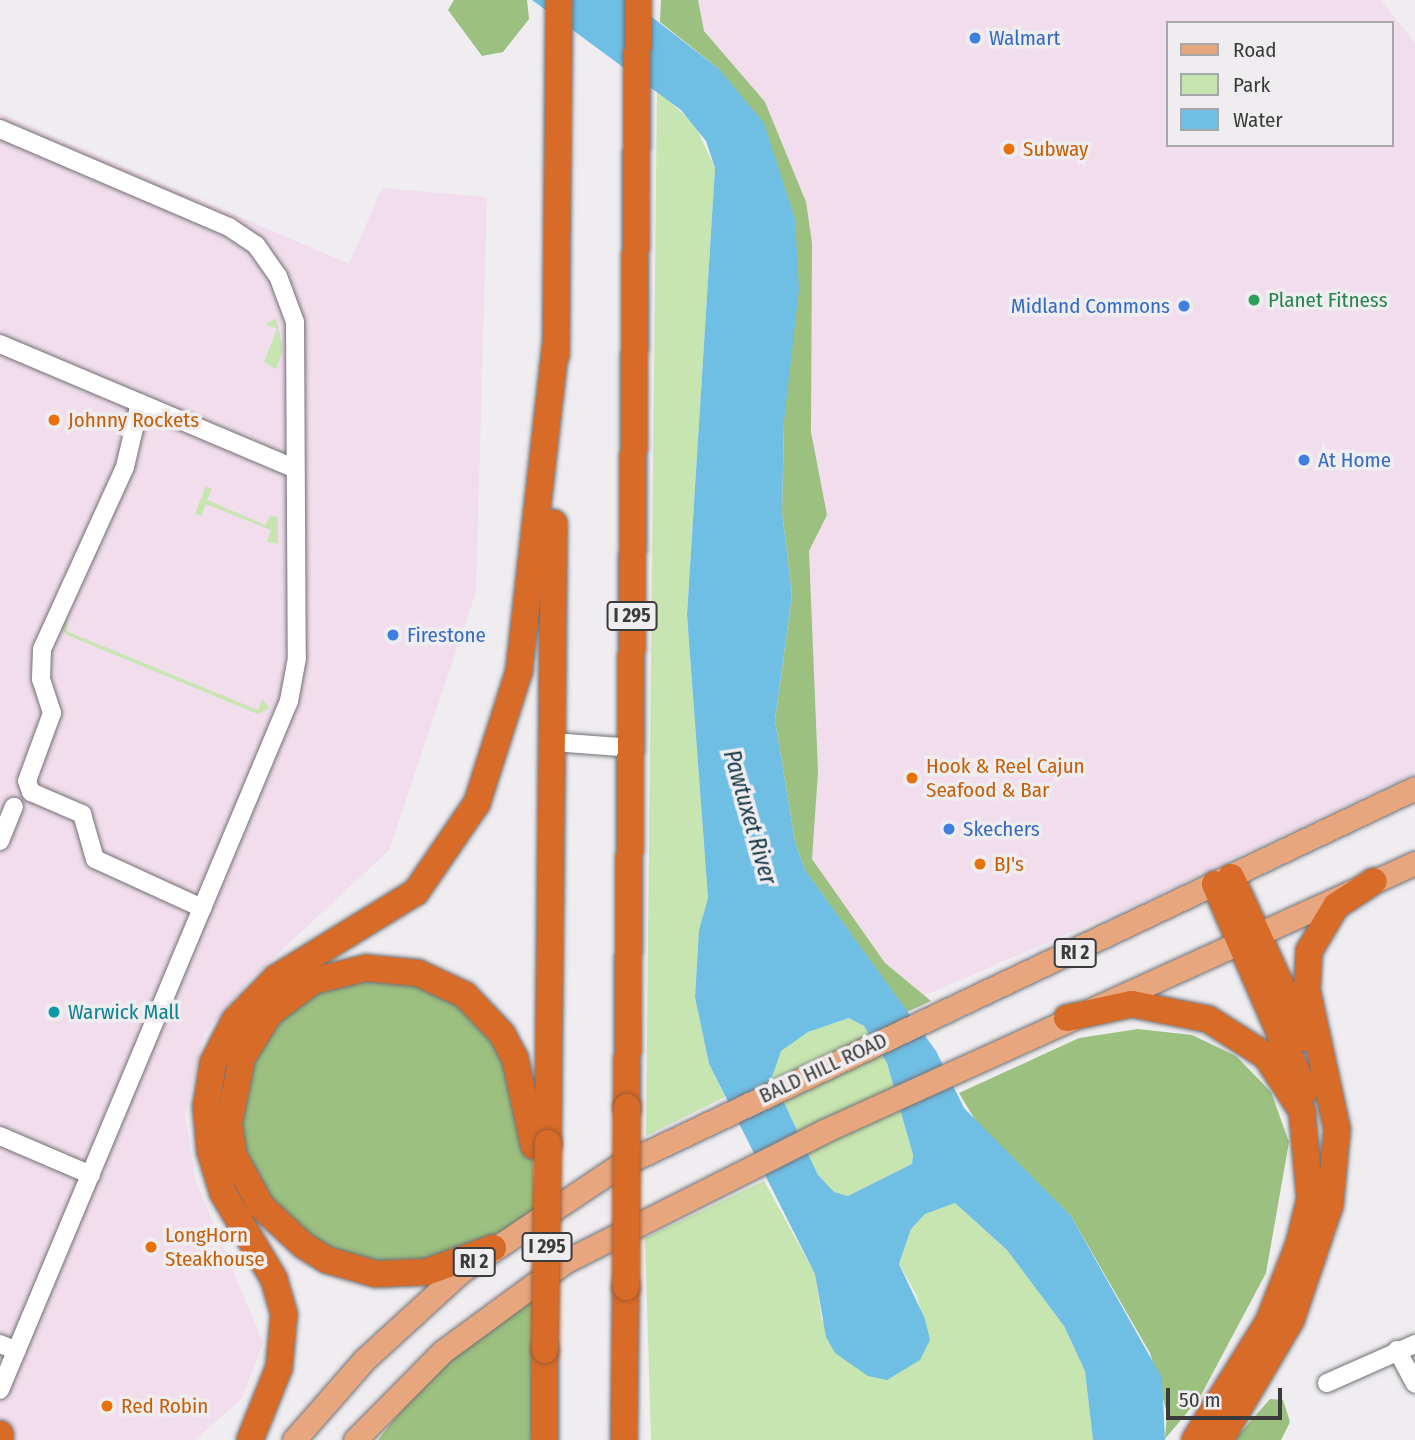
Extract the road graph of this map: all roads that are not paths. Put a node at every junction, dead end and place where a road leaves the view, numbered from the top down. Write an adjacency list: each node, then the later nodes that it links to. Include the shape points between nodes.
1 (559, 0): 4 (highway)
2 (638, 0): 9 (highway, I 295)
3 (0, 129): 7 (street, via 229,227 256,245 278,276 295,322)
4 (556, 339): 8 (highway); 32 (highway, via 519,671 477,803 416,892 268,985 235,1020 213,1063 206,1107 210,1151 223,1193 274,1279 284,1314 283,1351)
5 (0, 344): 6 (street)
6 (140, 403): 7 (street); 16 (street, via 125,467 42,649 41,679 52,713 27,781 31,792 82,814 95,859)
7 (294, 468): 16 (street, via 295,680)
8 (552, 742): 9 (street); 21 (highway)
9 (631, 748): 25 (highway, I 295, bridge)
10 (1415, 788): 14 (main road, BALD HILL ROAD / RI 2)
11 (14, 807): 12 (street)
12 (0, 841)
13 (1415, 863): 15 (main road, RI 2)
14 (1223, 880): 17 (highway); 24 (main road, BALD HILL ROAD / RI 2, via 617,1167)
15 (1374, 881): 17 (main road, RI 2); 19 (highway, via 1336,906 1309,951 1307,990)
16 (202, 908): 23 (street)
17 (1249, 934): 18 (main road, RI 2); 19 (highway); 22 (highway, via 1310,1105)
18 (1067, 1018): 22 (highway, via 1132,1004 1208,1019 1266,1056 1288,1080); 38 (main road, RI 2, via 720,1181 566,1261 442,1352)
19 (1328, 1091): 43 (highway, via 1336,1167 1311,1276 1268,1366)
20 (0, 1136): 23 (street)
21 (541, 1144): 24 (highway, via 515,1058 502,1034 465,995 418,973 366,968 313,981 270,1013 242,1058 229,1123 234,1156 261,1206 303,1245 327,1260 376,1274 426,1272); 39 (highway, bridge)
22 (1310, 1144): 42 (highway, via 1310,1199 1286,1284 1238,1376)
23 (91, 1175): 27 (street)
24 (493, 1248): 37 (main road, BALD HILL ROAD / RI 2, via 364,1360)
25 (626, 1299): 40 (highway, I 295); 41 (highway)
26 (1415, 1344): 28 (street)
27 (8, 1347): 31 (street)
28 (1397, 1350): 29 (street); 30 (street)
29 (1327, 1383)
30 (1415, 1384)
31 (0, 1390)
32 (267, 1402): 35 (highway); 36 (highway)
33 (0, 1434): 34 (highway)
34 (0, 1440)
35 (232, 1440)
36 (250, 1440)
37 (294, 1440)
38 (355, 1440)
39 (545, 1440)
40 (624, 1440)
41 (643, 1440)
42 (1195, 1440)
43 (1220, 1440)

